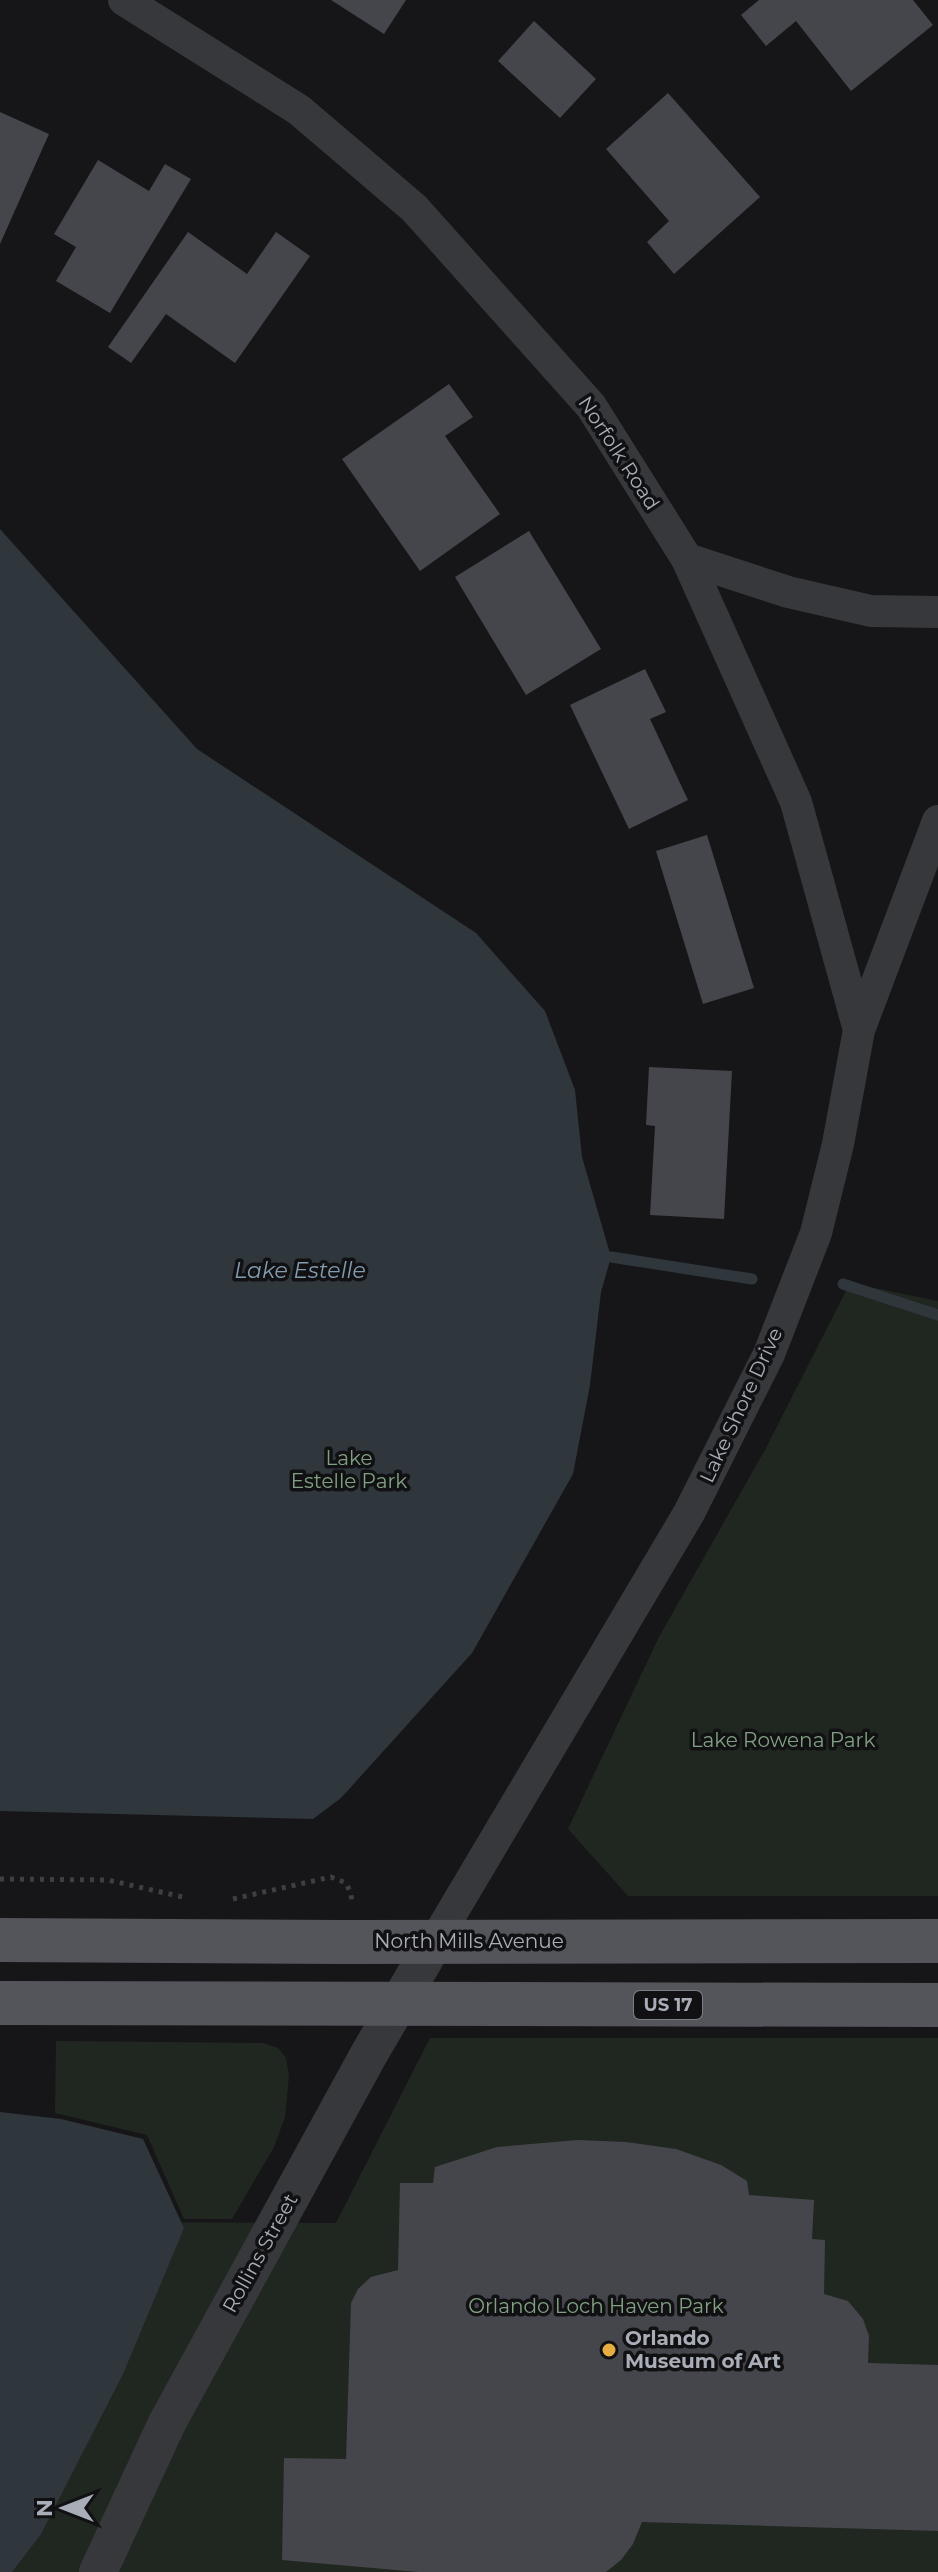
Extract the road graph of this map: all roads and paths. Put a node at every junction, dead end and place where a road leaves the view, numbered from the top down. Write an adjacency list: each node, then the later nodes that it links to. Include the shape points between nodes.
1 (124, 0): 2 (street, Norfolk Road, via 299,110 414,208 591,406)
2 (687, 559): 3 (street, via 788,592 871,611); 5 (street, Norfolk Road, via 796,802)
3 (938, 612)
4 (938, 821): 5 (street, Lake Shore Drive)
5 (859, 1030): 7 (street, Lake Shore Drive, via 816,1233 769,1354 689,1513)
6 (0, 1940): 7 (main road, North Mills Avenue)
7 (435, 1941): 8 (main road, North Mills Avenue); 10 (street, Rollins Street)
8 (938, 1941)
9 (0, 2003): 10 (main road, US 17)
10 (398, 2005): 11 (main road, US 17); 12 (street, Rollins Street, via 167,2423)
11 (938, 2005)
12 (98, 2572)

